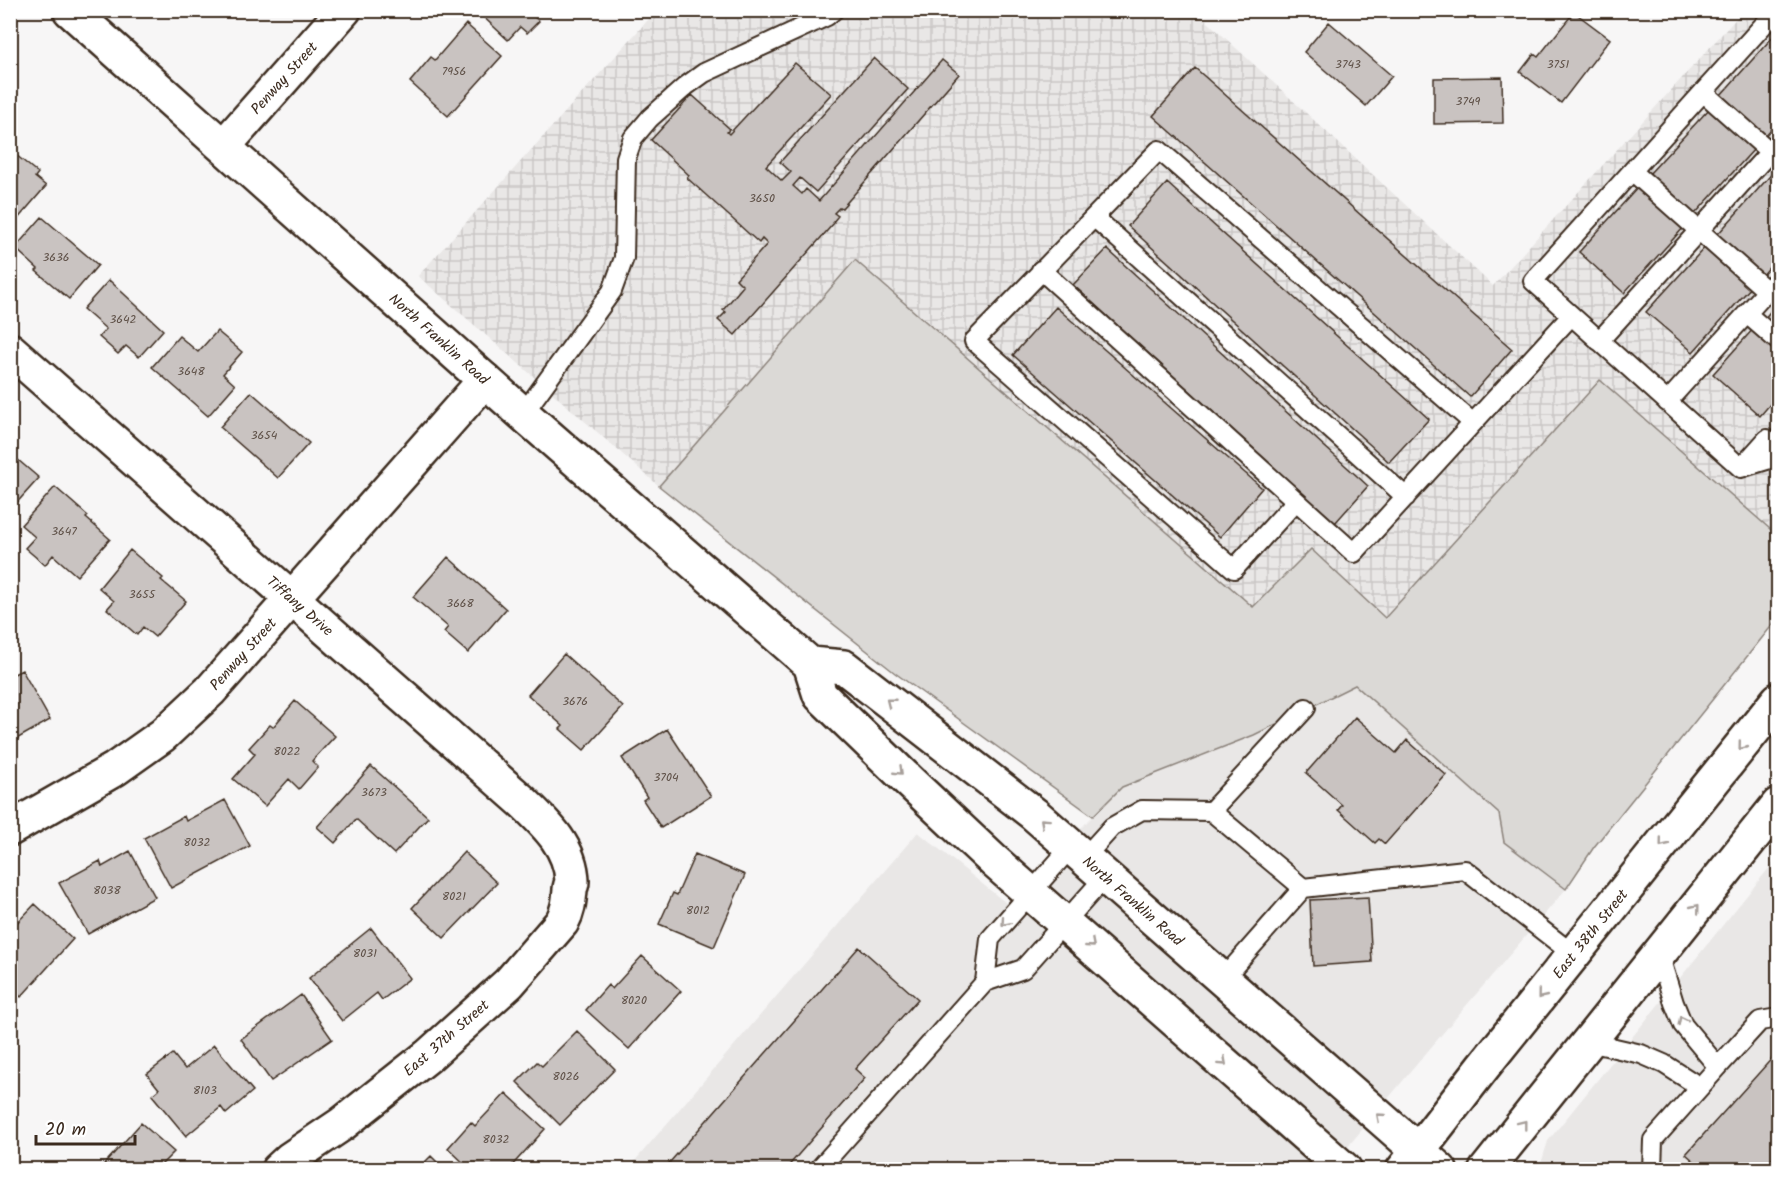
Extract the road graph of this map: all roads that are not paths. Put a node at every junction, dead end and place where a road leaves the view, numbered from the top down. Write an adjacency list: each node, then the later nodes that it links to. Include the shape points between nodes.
1 (70, 10): 6 (main road, North Franklin Road)
2 (344, 10): 6 (main road, Penway Street)
3 (834, 10): 20 (lane, via 704,73 650,118 636,135 626,158 624,258 612,291)
4 (1777, 13): 5 (lane)
5 (1703, 92): 7 (lane); 8 (lane)
6 (224, 146): 18 (main road, North Franklin Road)
7 (1776, 151): 10 (lane)
8 (1632, 171): 10 (lane); 14 (lane, via 1533,281)
9 (1094, 217): 11 (lane); 21 (lane, via 1159,150); 25 (lane)
10 (1699, 231): 12 (lane); 15 (lane)
11 (1041, 270): 26 (lane); 26 (lane, via 974,341 1234,569)
12 (1773, 285): 13 (lane)
13 (1747, 314): 16 (lane); 19 (lane)
14 (1571, 316): 15 (lane); 21 (lane)
15 (1599, 341): 19 (lane)
16 (1779, 341)
17 (10, 350): 27 (main road, Tiffany Drive)
18 (486, 381): 20 (main road, North Franklin Road); 27 (main road, Penway Street)
19 (1667, 402): 24 (lane)
20 (524, 414): 28 (main road, North Franklin Road)
21 (1473, 423): 25 (lane)
22 (1773, 432): 23 (lane); 24 (lane)
23 (1773, 465): 24 (lane)
24 (1741, 468)
25 (1406, 497): 26 (lane, via 1354,553)
26 (1296, 501)
27 (292, 599): 33 (main road, Penway Street, via 210,691 163,735 115,769); 35 (main road, Tiffany Drive, via 550,828 564,850)
28 (810, 664): 34 (main road, North Franklin Road, one-way to 28, via 1034,814 844,667); 37 (main road, one-way to 37, via 820,695)
29 (1779, 700): 40 (main road, East 38th Street, one-way to 40)
30 (1306, 708): 32 (lane)
31 (1779, 805): 39 (main road, one-way to 31)
32 (1211, 811): 34 (lane, via 1142,810 1112,828); 36 (lane)
33 (10, 829)
34 (1087, 861): 37 (lane); 38 (lane); 41 (main road, North Franklin Road)
35 (571, 876): 48 (main road, East 37th Street, via 571,897 562,922 509,983 428,1056)
36 (1303, 888): 40 (lane, via 1465,870); 41 (lane)
37 (1031, 892): 38 (main road); 42 (lane, one-way to 42, via 990,939)
38 (1065, 922): 42 (lane, via 1023,969); 50 (main road, one-way to 50)
39 (1659, 954): 44 (main road); 45 (lane, one-way to 39, via 1683,1025)
40 (1574, 955): 47 (main road, East 38th Street, one-way to 47)
41 (1222, 980): 47 (main road, North Franklin Road, one-way to 41)
42 (985, 982): 49 (lane)
43 (1779, 1018): 45 (lane, via 1760,1021)
44 (1588, 1042): 46 (lane, via 1641,1054); 51 (main road, one-way to 44)
45 (1718, 1066): 46 (lane)
46 (1700, 1088): 52 (lane, via 1653,1140)
47 (1420, 1163)
48 (278, 1170)
49 (818, 1170)
50 (1345, 1170)
51 (1486, 1170)
52 (1652, 1170)

